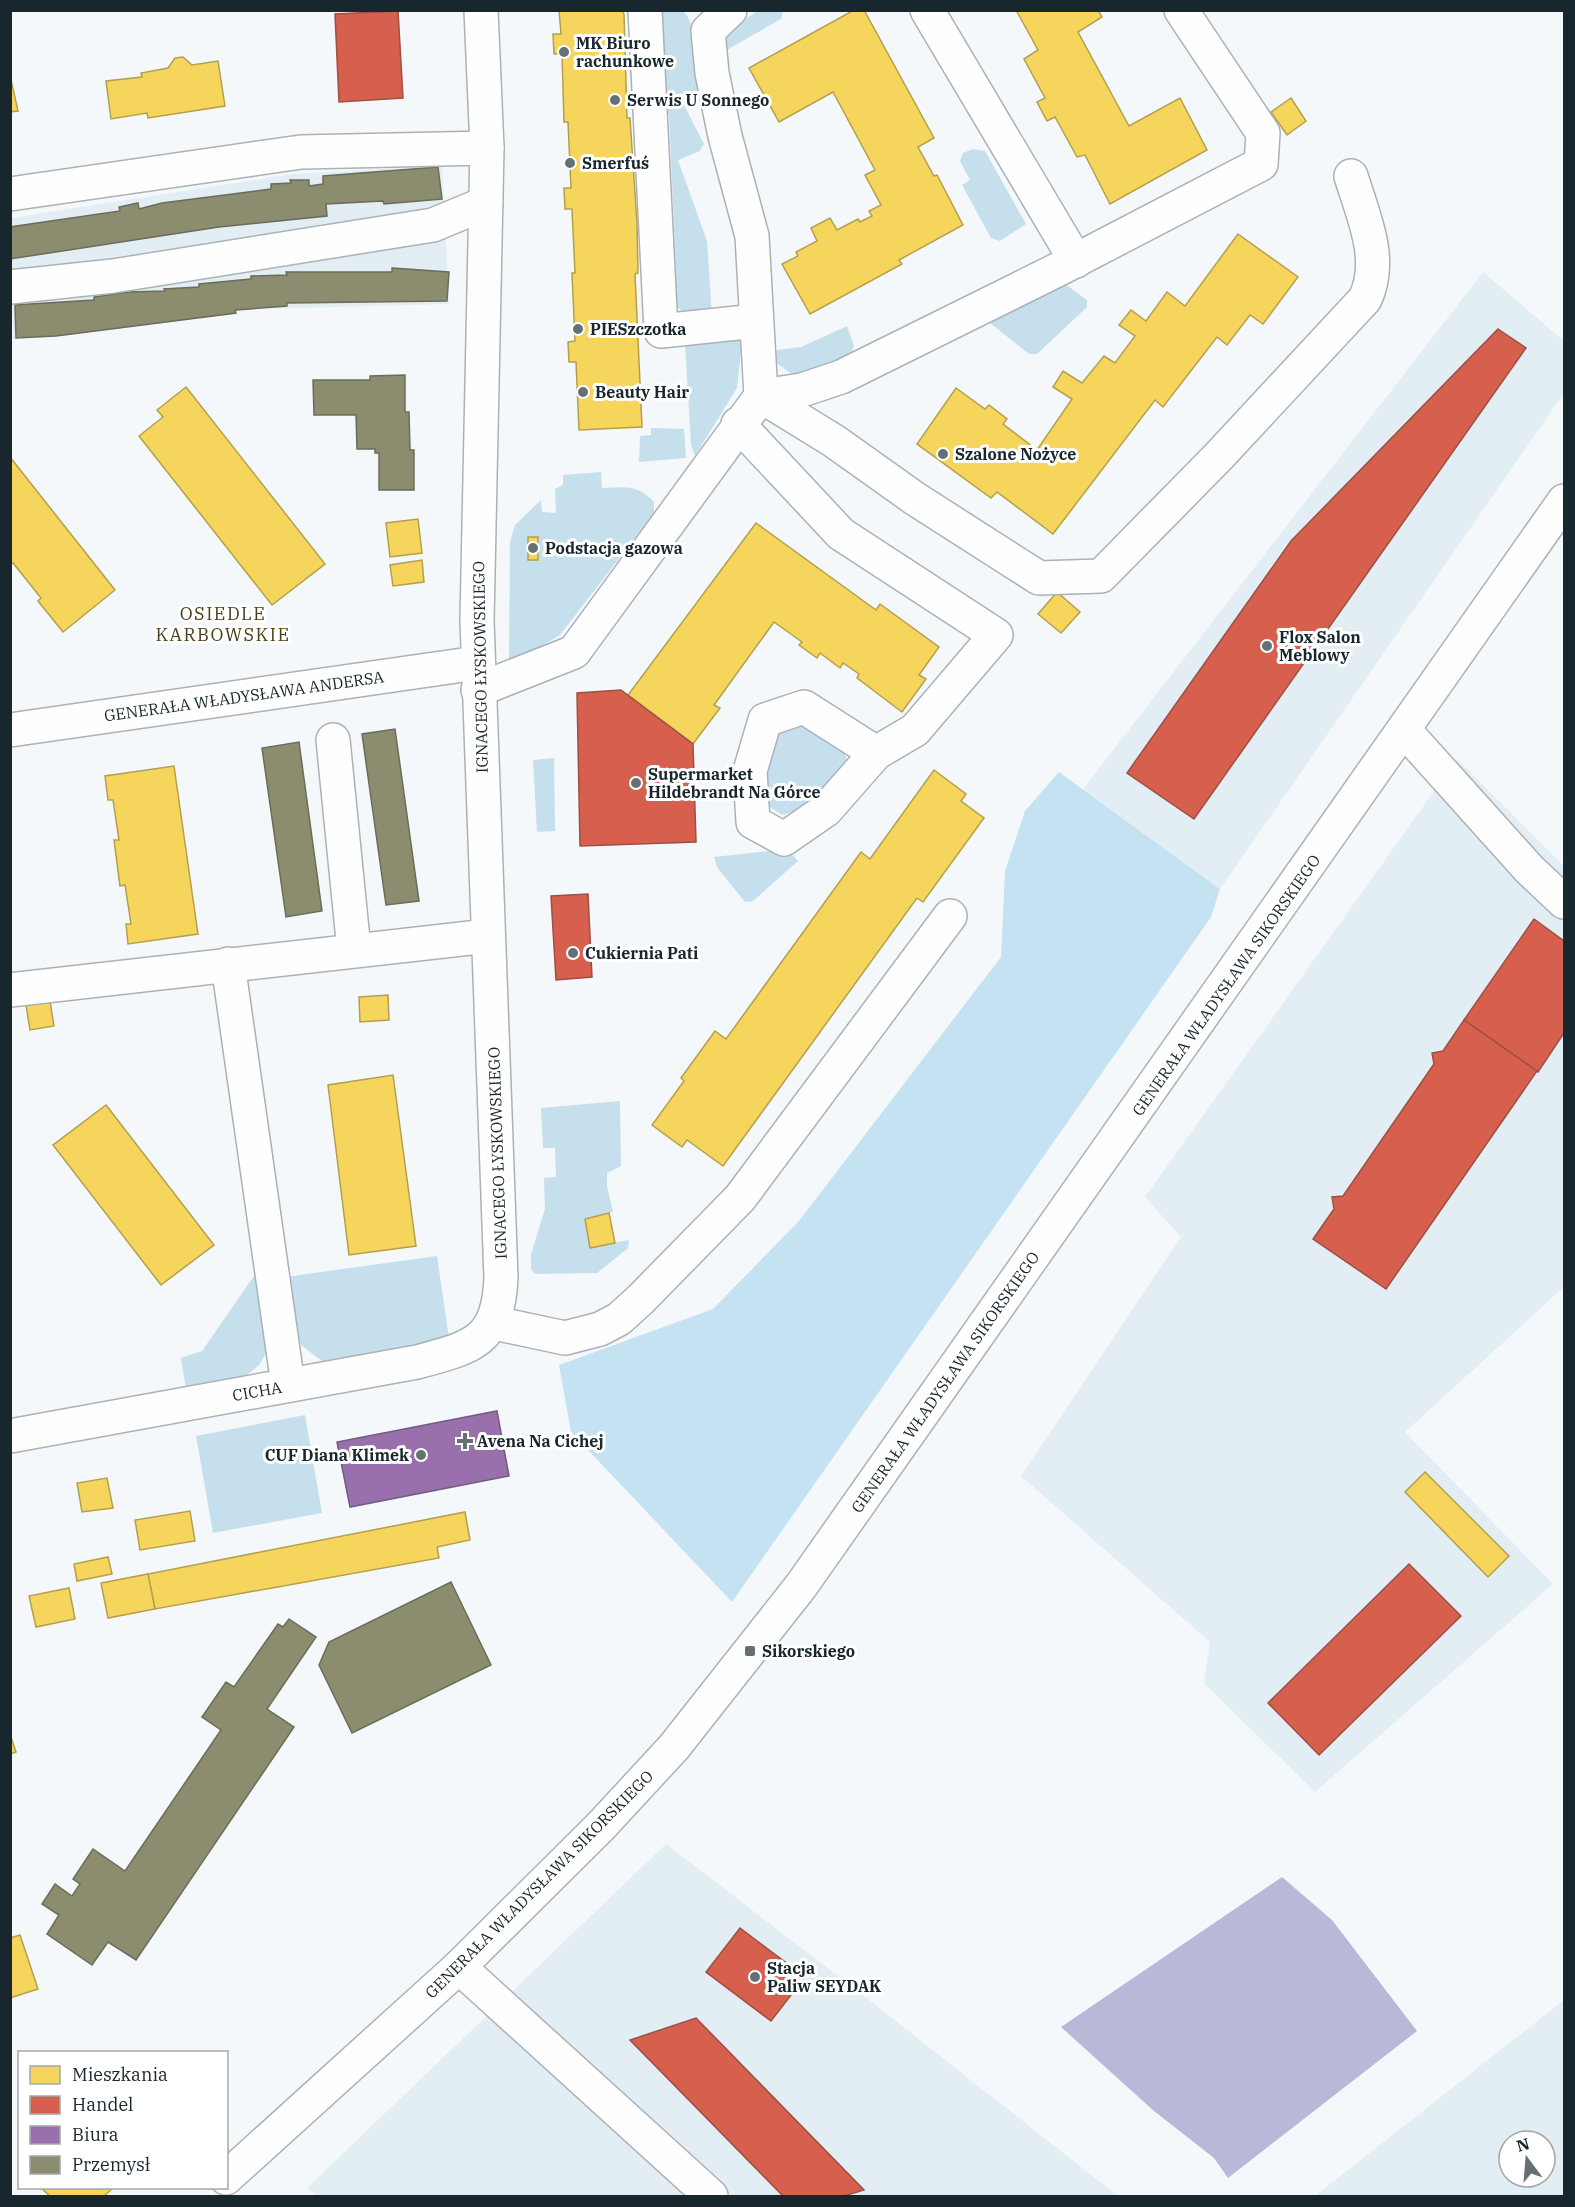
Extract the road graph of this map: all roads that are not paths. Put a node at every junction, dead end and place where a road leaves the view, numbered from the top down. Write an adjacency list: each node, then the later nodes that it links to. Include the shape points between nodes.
1 (481, 10): 6 (street, IGNACEGO ŁYSKOWSKIEGO)
2 (645, 10): 12 (street, via 661,331)
3 (927, 10): 10 (street)
4 (1181, 10): 10 (street, via 1263,133 1261,164)
5 (720, 13): 12 (street, via 708,31 710,52 725,136 753,236)
6 (487, 148): 8 (street, via 301,152); 9 (street, IGNACEGO ŁYSKOWSKIEGO)
7 (1351, 176): 13 (street, via 1374,250 1371,286 1365,299 1101,576 1040,578)
8 (10, 195)
9 (486, 203): 11 (street, via 433,225 113,276); 16 (street, IGNACEGO ŁYSKOWSKIEGO)
10 (1076, 261): 13 (street, via 841,377 802,390)
11 (10, 287)
12 (756, 321): 13 (street)
13 (761, 396): 14 (street, GENERAŁA WŁADYSŁAWA ANDERSA)
14 (738, 424): 16 (street, GENERAŁA WŁADYSŁAWA ANDERSA, via 573,652); 20 (street, via 841,534 996,635 915,730)
15 (1564, 501): 18 (street, GENERAŁA WŁADYSŁAWA SIKORSKIEGO)
16 (478, 676): 17 (street, GENERAŁA WŁADYSŁAWA ANDERSA); 23 (street, IGNACEGO ŁYSKOWSKIEGO)
17 (10, 730)
18 (1406, 730): 21 (street, via 1529,870); 30 (street, GENERAŁA WŁADYSŁAWA SIKORSKIEGO, via 801,1586 674,1747 601,1826)
19 (333, 740): 24 (street)
20 (876, 753)
21 (1564, 902)
22 (950, 916): 27 (street, via 740,1198 619,1319 600,1329 565,1338)
23 (488, 936): 24 (street); 27 (street, IGNACEGO ŁYSKOWSKIEGO, via 501,1278)
24 (354, 950): 25 (street)
25 (228, 964): 26 (street); 28 (street)
26 (10, 990)
27 (494, 1323): 28 (street, CICHA, via 478,1340 453,1353)
28 (288, 1385): 29 (street, CICHA)
29 (10, 1436)
30 (459, 1967): 31 (street, GENERAŁA WŁADYSŁAWA SIKORSKIEGO); 32 (street)
31 (228, 2176)
32 (711, 2196)

